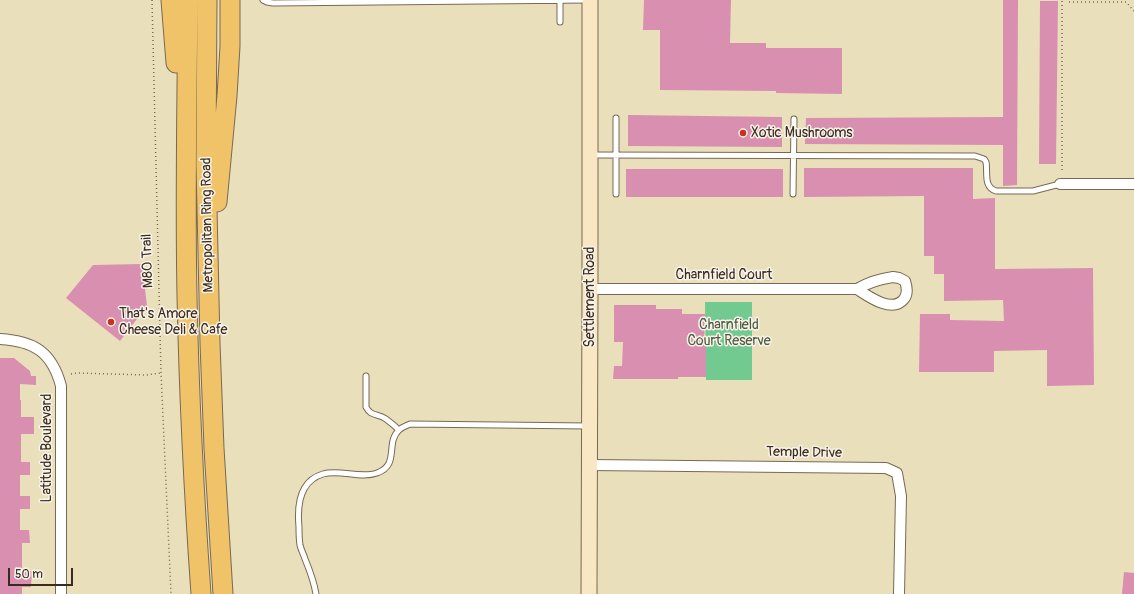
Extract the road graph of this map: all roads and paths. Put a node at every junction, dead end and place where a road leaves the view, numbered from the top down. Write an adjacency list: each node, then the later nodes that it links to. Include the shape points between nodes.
1 (152, 0): 28 (path, M80 Trail)
2 (171, 0): 18 (highway)
3 (188, 0): 18 (highway, Metropolitan Ring Road)
4 (207, 0): 24 (highway, Metropolitan Ring Road)
5 (230, 0): 24 (highway, via 227,96 217,208)
6 (263, 0): 7 (lane, via 273,3)
7 (560, 0): 8 (lane); 12 (lane)
8 (590, 0): 15 (main road, Settlement Road)
9 (1062, 0): 19 (path)
10 (1069, 2): 11 (path, via 1126,2)
11 (1134, 11)
12 (560, 22)
13 (616, 118): 16 (lane)
14 (794, 119): 17 (lane)
15 (590, 155): 16 (lane); 25 (main road, Settlement Road)
16 (616, 155): 17 (lane); 22 (lane)
17 (794, 156): 20 (lane, via 975,156 986,162 987,184 992,190 1034,191); 23 (lane)
18 (186, 170): 36 (highway, Metropolitan Ring Road, via 187,296)
19 (1062, 170)
20 (1060, 184): 21 (street)
21 (1134, 184)
22 (616, 194)
23 (793, 194)
24 (208, 260): 37 (highway, Metropolitan Ring Road, via 214,448)
25 (590, 289): 26 (street, Charnfield Court); 31 (main road, Settlement Road)
26 (857, 289)
27 (0, 339): 34 (street, Latitude Boulevard, via 14,340 38,349 53,365 61,386)
28 (161, 373): 29 (path); 35 (path, M80 Trail)
29 (71, 374)
30 (366, 376): 32 (lane, via 368,412 384,417)
31 (589, 426): 32 (lane, via 410,424); 33 (main road, Settlement Road)
32 (399, 430): 38 (lane, via 394,438 391,460 388,466 377,474 325,473 306,484 301,492 298,508 300,546 315,584)
33 (589, 465): 39 (main road, Settlement Road); 40 (street, Temple Drive, via 886,468 897,473 901,496)
34 (61, 594)
35 (171, 594)
36 (201, 594)
37 (223, 594)
38 (316, 594)
39 (589, 594)
40 (899, 594)

